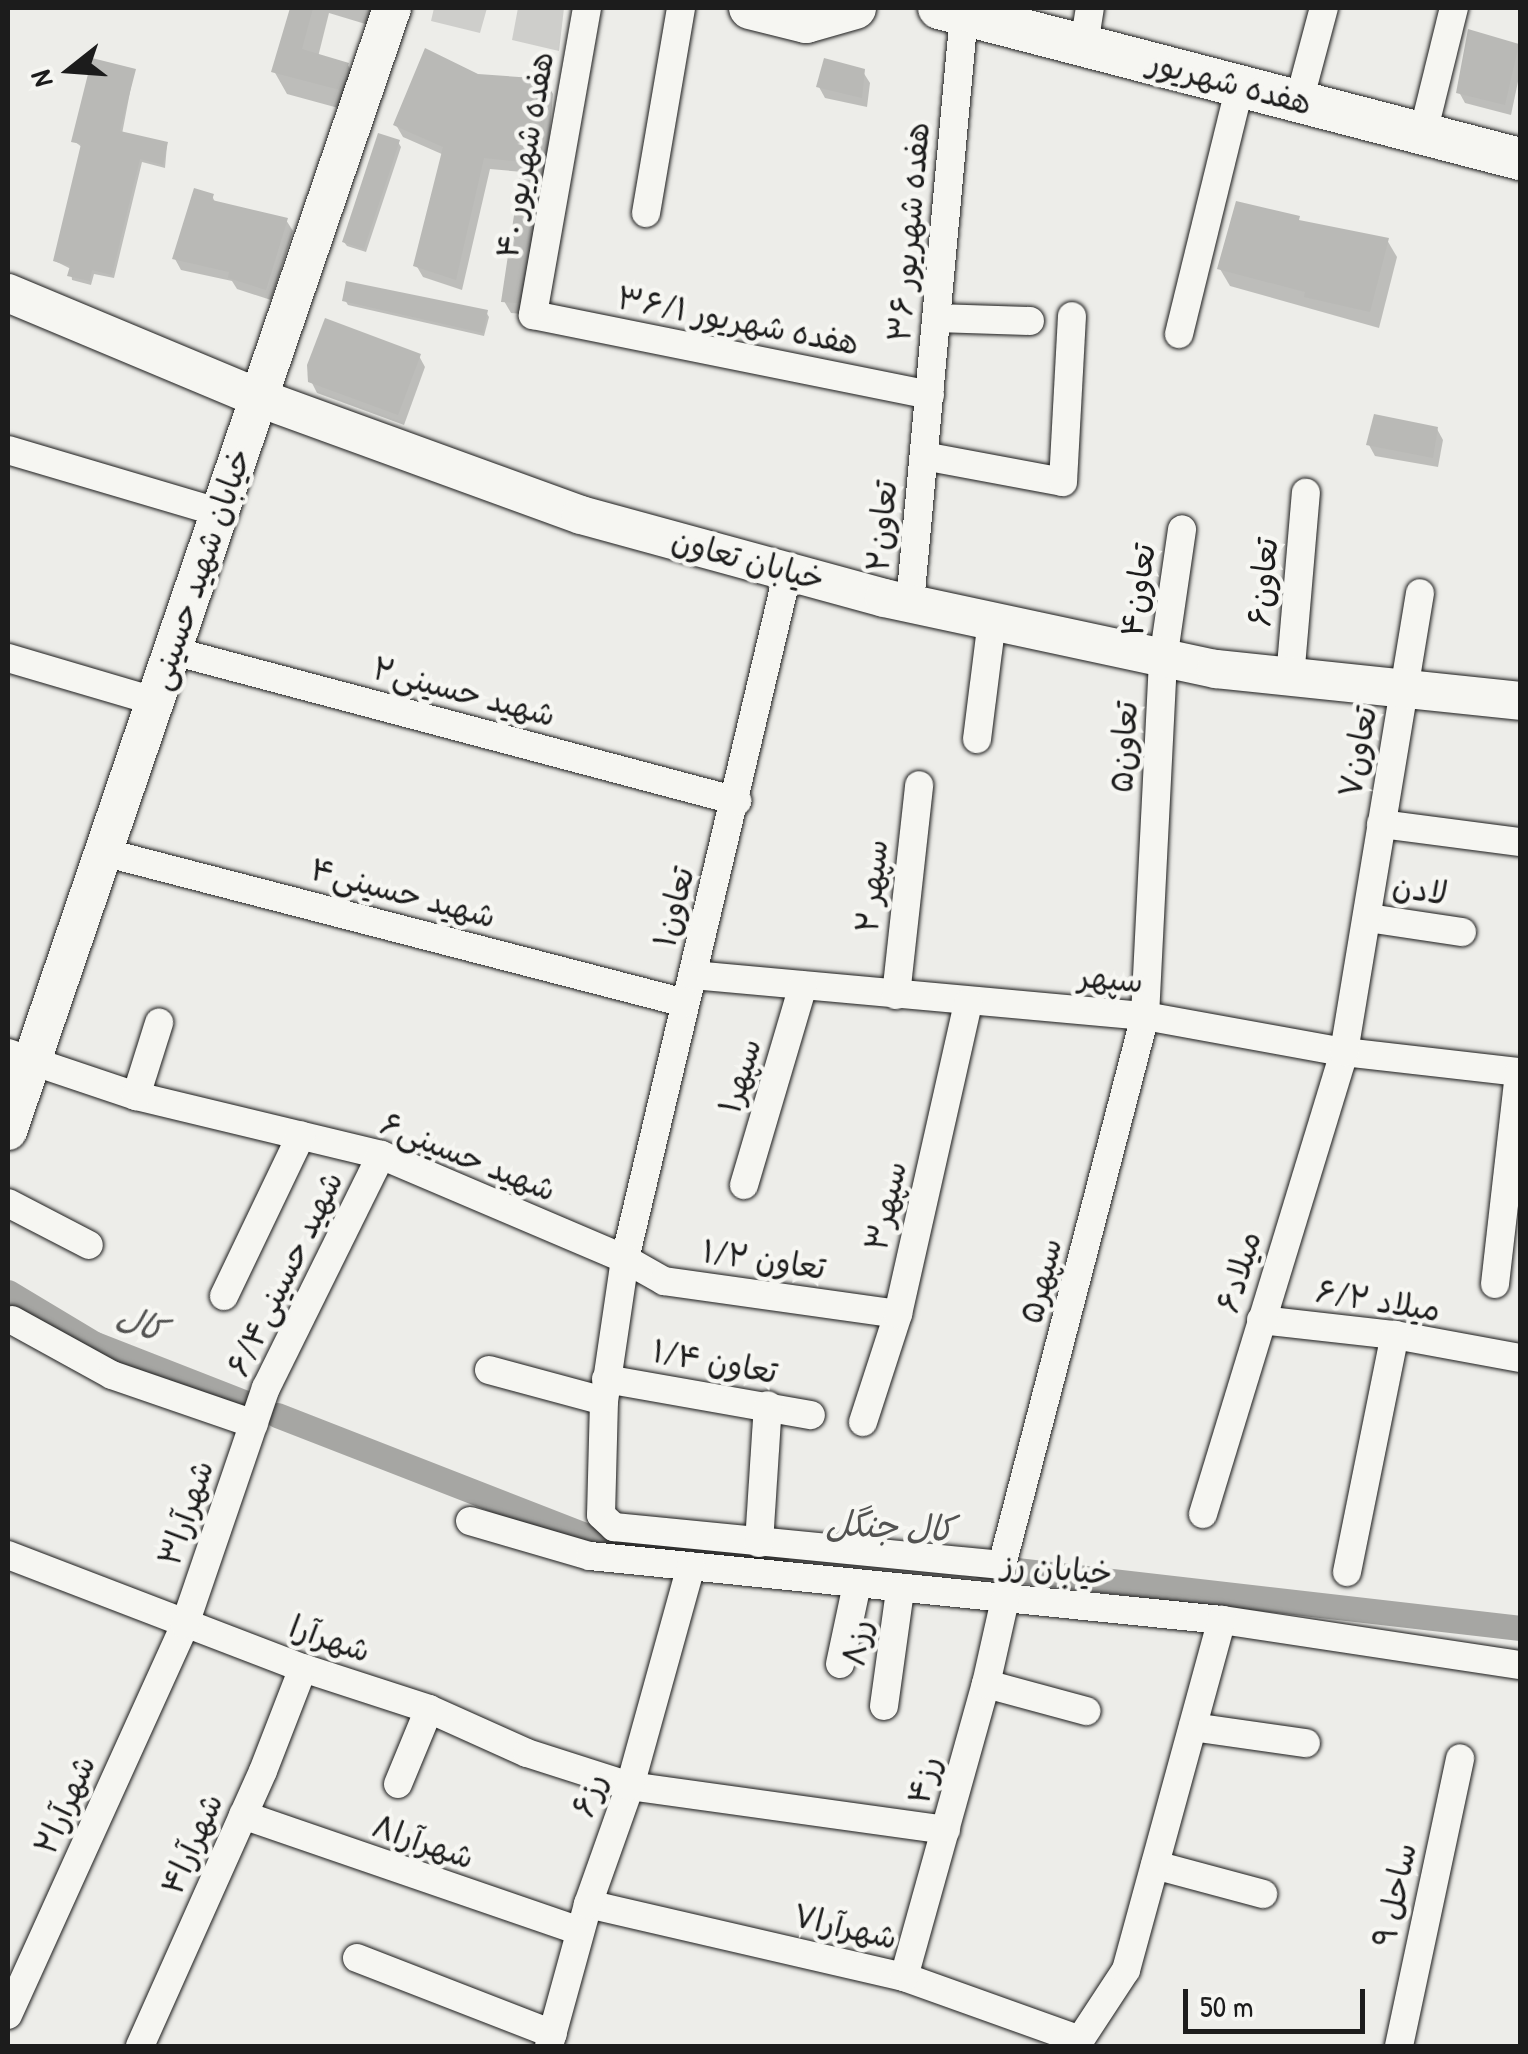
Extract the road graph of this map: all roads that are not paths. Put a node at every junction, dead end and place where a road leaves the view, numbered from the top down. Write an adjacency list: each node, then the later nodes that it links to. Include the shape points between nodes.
1 (392, 8): 22 (street, خیابان شهید حسینی)
2 (586, 8): 16 (street, هفده شهریور ۴۰)
3 (682, 8): 14 (street)
4 (750, 8): 5 (main road, via 806,22)
5 (854, 8)
6 (1324, 8): 11 (street)
7 (1454, 8): 12 (street)
8 (951, 11): 9 (main road, هفده شهریور); 18 (street, هفده شهریور ۳۶)
9 (1087, 26): 10 (main road, هفده شهریور)
10 (1240, 86): 11 (main road, هفده شهریور); 20 (street)
11 (1299, 101): 12 (main road, هفده شهریور)
12 (1423, 133): 13 (main road, هفده شهریور)
13 (1520, 159)
14 (646, 213)
15 (8, 294): 22 (street, خیابان تعاون)
16 (533, 315): 21 (street, هفده شهریور ۳۶/۱)
17 (1072, 316): 24 (street, via 1063,482)
18 (936, 318): 19 (street); 21 (street, هفده شهریور ۳۶)
19 (1030, 320)
20 (1179, 334)
21 (930, 395): 24 (street, هفده شهریور ۳۶)
22 (262, 398): 26 (street, خیابان شهید حسینی); 28 (street, خیابان تعاون, via 581,514)
23 (8, 450): 26 (street)
24 (924, 456): 30 (street, تعاون۲)
25 (1306, 493): 35 (street, تعاون۶)
26 (217, 512): 32 (street, خیابان شهید حسینی)
27 (1182, 530): 34 (street, تعاون۴)
28 (788, 571): 30 (street, خیابان تعاون); 41 (street, تعاون۱)
29 (1420, 594): 36 (street, تعاون۷)
30 (910, 603): 31 (street, خیابان تعاون)
31 (992, 622): 34 (street, خیابان تعاون); 39 (street)
32 (173, 651): 37 (street, خیابان شهید حسینی); 41 (street, شهید حسینی۲)
33 (8, 658): 37 (street)
34 (1163, 660): 35 (street, خیابان تعاون); 52 (street, تعاون۵)
35 (1290, 678): 36 (street, خیابان تعاون)
36 (1404, 691): 38 (street, خیابان تعاون); 42 (street, تعاون۷)
37 (154, 701): 44 (street, خیابان شهید حسینی)
38 (1520, 701)
39 (977, 739)
40 (918, 785): 49 (street, سپهر ۲)
41 (737, 801): 47 (street, تعاون۱)
42 (1382, 824): 43 (street); 45 (street, تعاون۷)
43 (1520, 842)
44 (103, 852): 50 (street, شهید حسینی۴); 55 (street, خیابان شهید حسینی)
45 (1368, 918): 46 (street, لادن); 54 (street, میلاد۶)
46 (1462, 932)
47 (693, 975): 48 (street, سپهر); 50 (street, تعاون۱)
48 (804, 986): 49 (street, سپهر); 61 (street, سپهر۱)
49 (896, 996): 51 (street, سپهر)
50 (685, 1003): 64 (street, تعاون۱)
51 (968, 1003): 52 (street, سپهر); 67 (street, سپهر۳)
52 (1145, 1016): 54 (street, سپهر); 80 (street, سپهر۵, via 1004,1563)
53 (159, 1023): 57 (street)
54 (1344, 1052): 56 (street, سپهر); 69 (street, میلاد۶)
55 (20, 1058): 57 (street, شهید حسینی۶); 58 (street, خیابان شهید حسینی)
56 (1520, 1072): 65 (street)
57 (136, 1096): 59 (street, شهید حسینی۶)
58 (8, 1131)
59 (301, 1135): 60 (street, شهید حسینی۶); 66 (street)
60 (381, 1156): 64 (street, شهید حسینی۶); 77 (street, شهید حسینی۶/۴)
61 (744, 1185)
62 (8, 1203): 63 (street)
63 (89, 1245)
64 (625, 1259): 67 (street, تعاون ۱/۲, via 664,1282); 73 (street)
65 (1495, 1284)
66 (224, 1296)
67 (898, 1314): 76 (street, سپهر۳)
68 (12, 1320): 77 (street, via 112,1375)
69 (1261, 1320): 70 (street, میلاد ۶/۲); 78 (street, میلاد۶)
70 (1395, 1334): 71 (street, میلاد ۶/۲); 83 (street)
71 (1520, 1358)
72 (488, 1370): 73 (street, تعاون ۱/۴)
73 (605, 1390): 74 (street, تعاون ۱/۴); 80 (street, via 600,1514 614,1527)
74 (768, 1405): 75 (street, تعاون ۱/۴); 80 (street)
75 (811, 1415)
76 (862, 1422)
77 (254, 1424): 88 (street, شهرآرا۳)
78 (1203, 1514)
79 (470, 1521): 82 (street, خیابان رز, via 590,1556)
80 (759, 1543)
81 (8, 1555): 88 (street, شهرآرا)
82 (691, 1566): 84 (street, خیابان رز); 100 (street, رز۶)
83 (1347, 1572)
84 (856, 1584): 85 (street, خیابان رز); 89 (street)
85 (900, 1590): 86 (street, خیابان رز); 93 (street, رز۸)
86 (1005, 1600): 87 (street, خیابان رز); 92 (street, رز۴)
87 (1222, 1620): 90 (street, خیابان رز); 96 (street)
88 (186, 1624): 91 (street, شهرآرا); 108 (street, شهرآرا۲)
89 (840, 1664)
90 (1520, 1665)
91 (303, 1668): 94 (street, شهرآرا); 101 (street, شهرآرا۴)
92 (986, 1684): 95 (street); 102 (street, رز۴)
93 (884, 1706)
94 (429, 1709): 99 (street); 100 (street, شهرآرا, via 527,1753)
95 (1086, 1711)
96 (1193, 1726): 97 (street); 103 (street)
97 (1306, 1743)
98 (1460, 1758): 112 (street, ساحل ۹)
99 (398, 1784)
100 (630, 1786): 102 (street, شهرآرا); 105 (street, رز۶)
101 (243, 1815): 105 (street, شهرآرا۸); 111 (street, شهرآرا۴)
102 (946, 1830): 107 (street, رز۴)
103 (1155, 1866): 104 (street); 110 (street, via 1126,1970)
104 (1263, 1894)
105 (584, 1918): 107 (street, شهرآرا۷); 109 (street, رز۶)
106 (357, 1958): 109 (street)
107 (904, 1977): 110 (street, شهرآرا۷)
108 (8, 2015)
109 (551, 2040)
110 (1081, 2043)
111 (140, 2046)
112 (1398, 2046)

